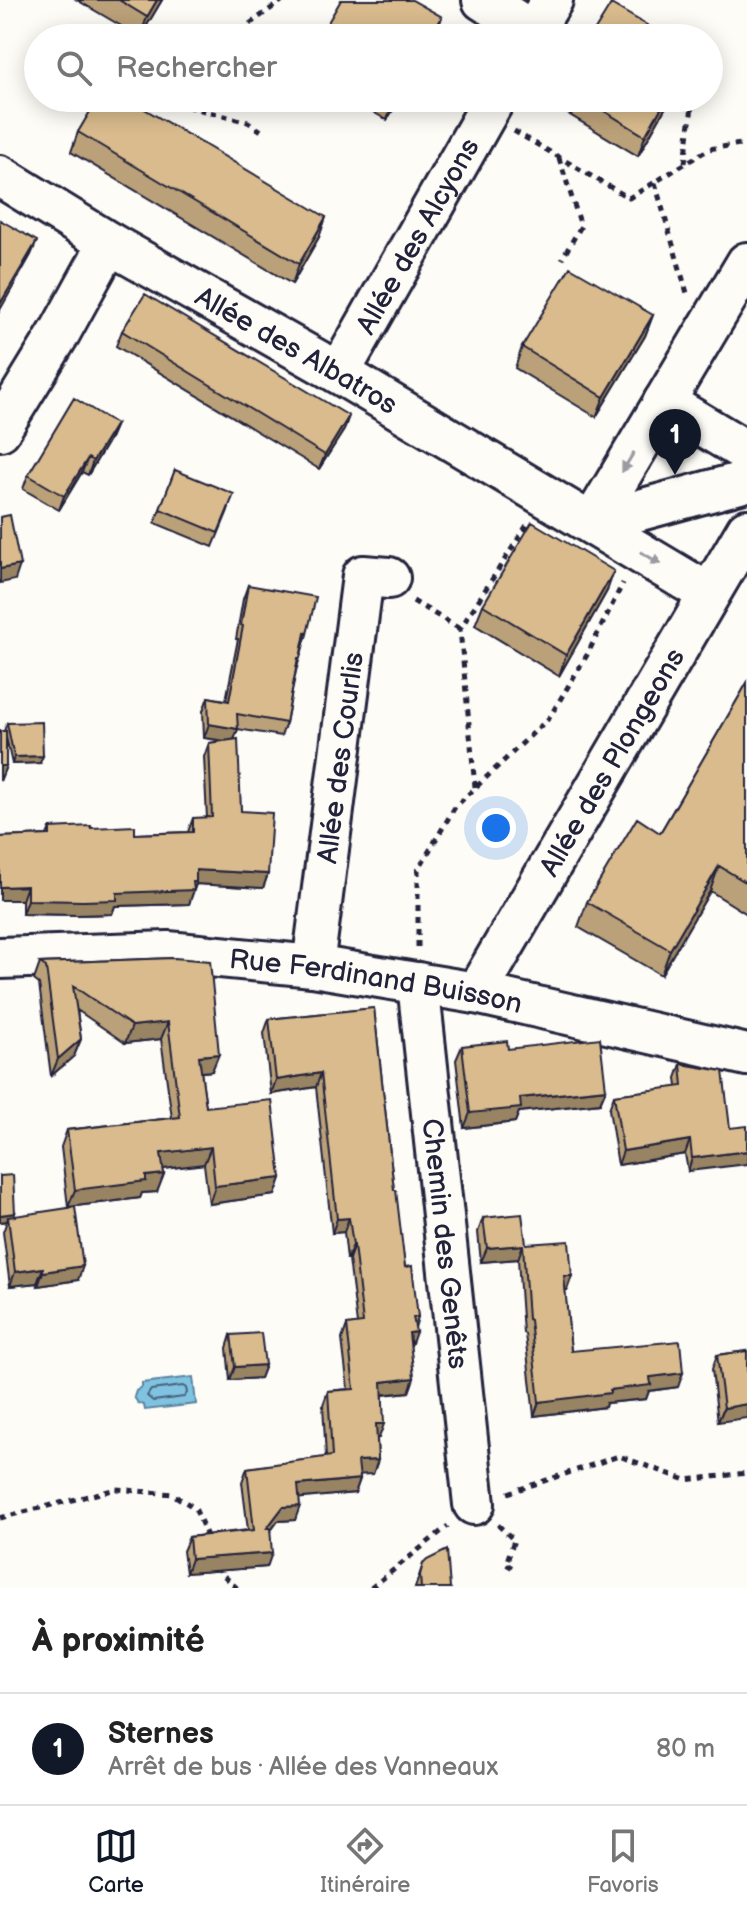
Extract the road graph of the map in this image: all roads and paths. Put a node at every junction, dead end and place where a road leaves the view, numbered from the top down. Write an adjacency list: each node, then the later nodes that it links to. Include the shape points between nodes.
1 (283, 0): 4 (path)
2 (483, 0): 3 (street)
3 (538, 23)
4 (250, 24)
5 (209, 112): 9 (path, via 248,122)
6 (487, 112): 19 (street, Allée des Alcyons)
7 (498, 112): 11 (path)
8 (691, 112): 12 (path)
9 (263, 132)
10 (747, 143): 12 (path, via 709,149)
11 (559, 157): 14 (path, via 629,198); 16 (path, via 581,226)
12 (685, 164): 14 (path)
13 (0, 176): 15 (street, Allée des Albatros)
14 (655, 183): 18 (path)
15 (109, 243): 19 (street, Allée des Albatros); 21 (street)
16 (562, 259)
17 (747, 263): 20 (street)
18 (689, 299)
19 (339, 373): 25 (street, Allée des Albatros)
20 (664, 402): 22 (street); 25 (street, one-way to 25)
21 (0, 430)
22 (747, 452)
23 (747, 481): 25 (street)
24 (533, 516): 30 (path)
25 (592, 523): 27 (street, Allée des Albatros)
26 (747, 530): 29 (street, Allée des Plongeons)
27 (649, 556): 29 (street, Allée des Albatros, one-way to 29); 31 (path, via 625,579 549,718)
28 (389, 578): 30 (path, via 408,598); 33 (street, Allée des Courlis, via 363,576)
29 (709, 594): 35 (street, Allée des Plongeons)
30 (460, 629): 31 (path)
31 (476, 788): 34 (path, via 455,807 418,870)
32 (0, 958): 33 (street, Rue Ferdinand Buisson, via 168,952)
33 (313, 966): 34 (street, Rue Ferdinand Buisson)
34 (418, 983): 35 (street, Rue Ferdinand Buisson); 38 (street, Chemin des Genêts)
35 (476, 993): 36 (street, Rue Ferdinand Buisson)
36 (747, 1055)
37 (747, 1473): 38 (path, via 686,1480 619,1456)
38 (482, 1501): 42 (path, via 514,1540 506,1564); 44 (path)
39 (0, 1518): 40 (path, via 116,1489 172,1494 195,1508)
40 (211, 1547)
41 (216, 1560): 43 (path)
42 (513, 1568)
43 (237, 1588)
44 (371, 1588)

